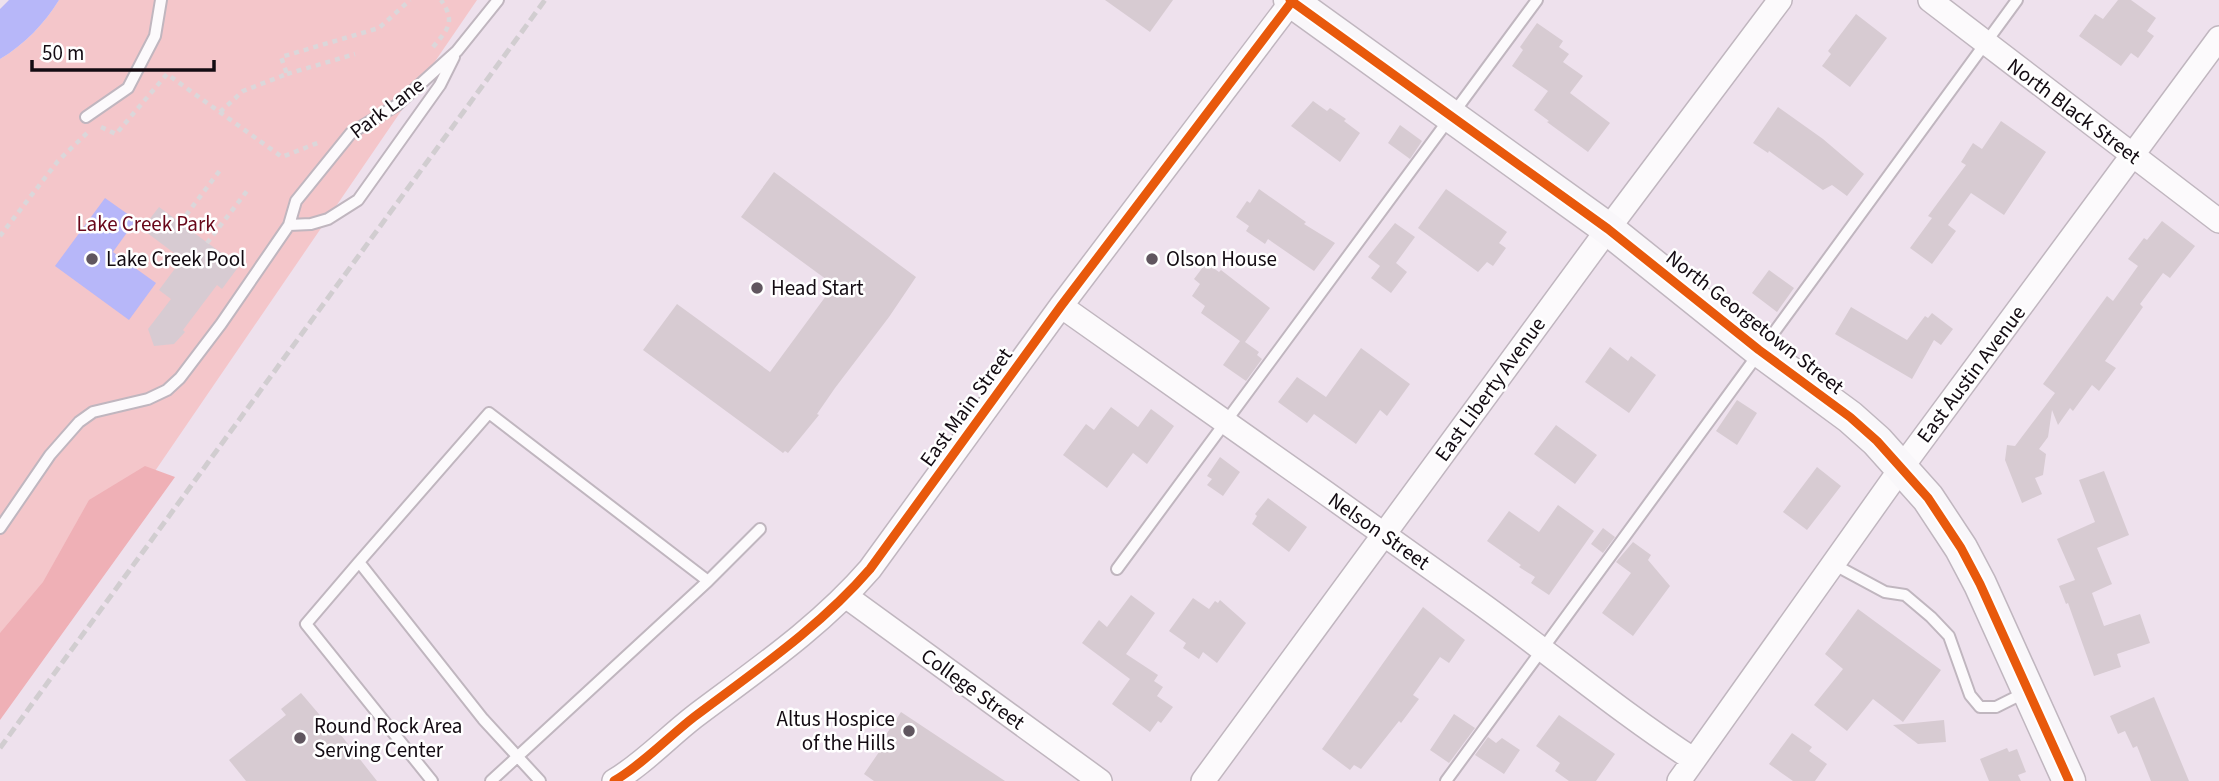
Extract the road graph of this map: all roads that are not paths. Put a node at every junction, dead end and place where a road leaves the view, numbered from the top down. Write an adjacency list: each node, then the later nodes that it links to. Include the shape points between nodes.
1 (161, 0): 11 (lane, via 155,36 128,88)
2 (498, 0): 10 (lane, Park Lane)
3 (1291, 0): 12 (street, North Georgetown Street); 17 (street, East Main Street)
4 (1537, 0): 12 (lane)
5 (1780, 0): 16 (street, East Liberty Avenue)
6 (1930, 0): 9 (street, North Black Street)
7 (2017, 0): 9 (lane)
8 (2219, 38): 13 (street, East Austin Avenue)
9 (1985, 43): 13 (street, North Black Street); 18 (lane)
10 (457, 51): 15 (lane, Park Lane, via 397,105 351,133 296,201); 15 (lane, via 440,85 358,200 328,219)
11 (86, 117)
12 (1452, 118): 16 (street, North Georgetown Street); 19 (lane)
13 (2134, 156): 14 (street, North Black Street); 20 (street, East Austin Avenue)
14 (2219, 221)
15 (289, 225): 21 (lane, Park Lane, via 180,378 148,399 93,412 79,422 50,455)
16 (1608, 229): 18 (street, North Georgetown Street); 23 (street, East Liberty Avenue)
17 (1061, 306): 19 (street, Nelson Street); 28 (street, East Main Street)
18 (1759, 350): 20 (street, North Georgetown Street, via 1850,417); 29 (lane)
19 (1225, 422): 23 (street, Nelson Street); 26 (lane)
20 (1902, 467): 25 (street, East Austin Avenue); 30 (street, North Georgetown Street, via 1961,548)
21 (0, 528)
22 (760, 529): 27 (lane)
23 (1384, 534): 29 (street, Nelson Street); 38 (street, East Liberty Avenue)
24 (359, 562): 27 (lane, via 489,413); 31 (lane); 33 (lane, via 306,624)
25 (1833, 564): 30 (lane, via 1885,592 1905,595 1931,617 1949,636 1970,695 1980,707 1996,706); 32 (street, East Austin Avenue)
26 (1117, 569)
27 (708, 581): 31 (lane)
28 (847, 597): 36 (street, East Main Street); 37 (street, College Street)
29 (1542, 648): 32 (street, Nelson Street); 39 (lane)
30 (2028, 690): 41 (street, North Georgetown Street)
31 (517, 756): 34 (lane); 35 (lane)
32 (1694, 760): 40 (street, East Austin Avenue)
33 (432, 781)
34 (491, 781)
35 (540, 781)
36 (614, 781)
37 (1100, 781)
38 (1203, 781)
39 (1446, 781)
40 (1679, 781)
41 (2069, 781)

